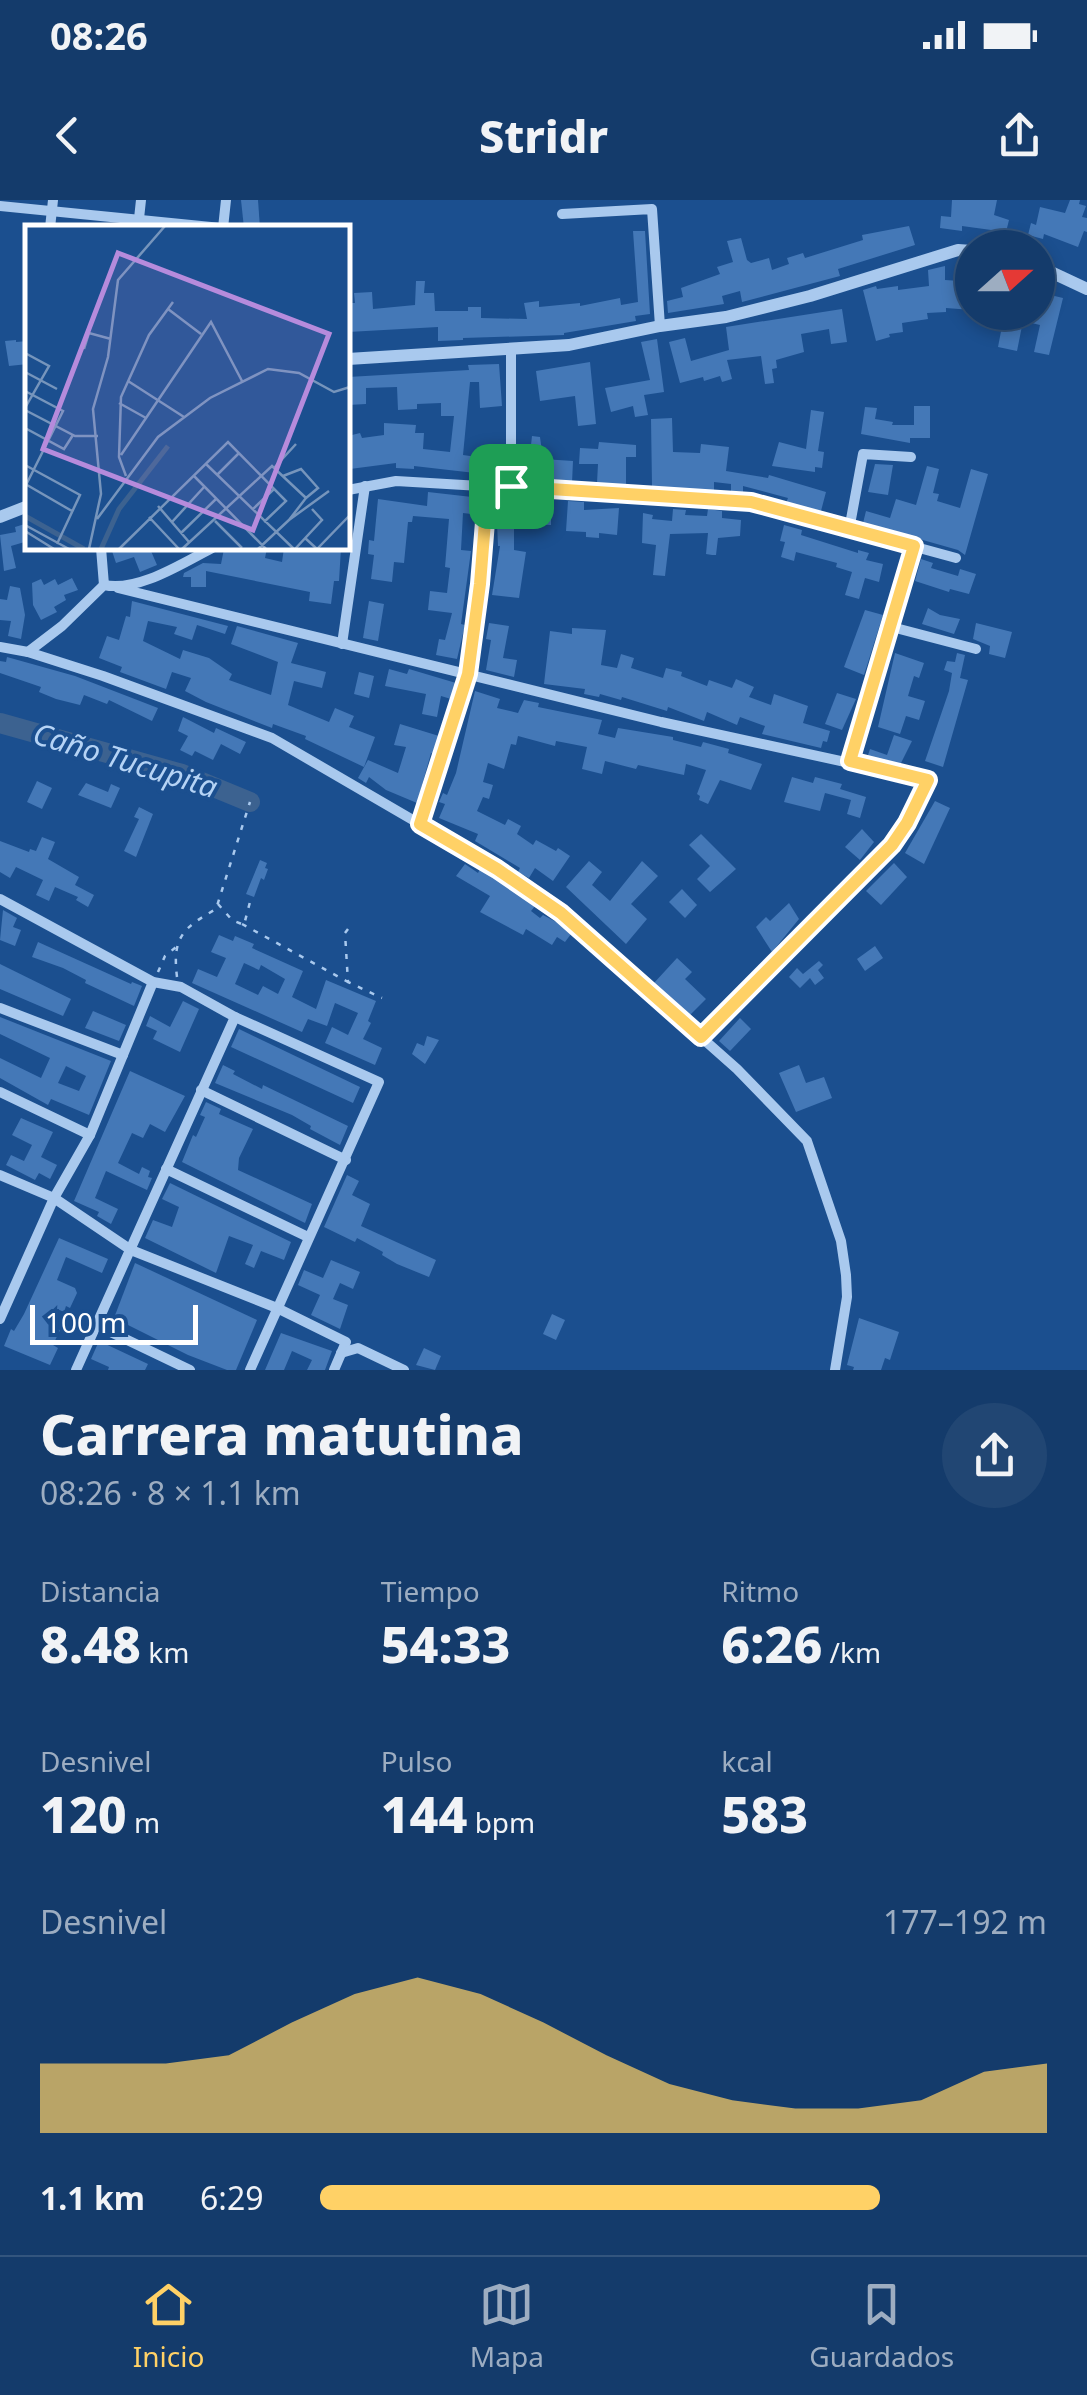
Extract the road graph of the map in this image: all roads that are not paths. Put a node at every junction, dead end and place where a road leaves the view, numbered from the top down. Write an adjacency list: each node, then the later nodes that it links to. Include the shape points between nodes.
1 (141, 200): 6 (street)
2 (226, 200): 8 (street)
3 (52, 205): 4 (street); 6 (street)
4 (0, 206)
5 (562, 214): 12 (street, via 652,209)
6 (138, 223): 7 (street)
7 (172, 225)
8 (222, 225)
9 (955, 251): 12 (street, via 810,296)
10 (1055, 274): 11 (street)
11 (1087, 289)
12 (660, 326): 13 (street, via 569,345)
13 (511, 348): 14 (street); 18 (street)
14 (350, 358)
15 (911, 457): 22 (street, via 863,454)
16 (488, 485): 17 (street); 18 (street); 34 (street)
17 (365, 486): 19 (street); 30 (street)
18 (511, 486): 22 (street, via 751,502)
19 (350, 490)
20 (25, 507): 21 (street)
21 (0, 518)
22 (848, 530): 23 (street)
23 (914, 546): 26 (street); 29 (street)
24 (101, 550): 27 (street)
25 (208, 550): 28 (street)
26 (956, 558)
27 (104, 585): 28 (street); 33 (street)
28 (118, 588): 30 (street)
29 (888, 626): 32 (street); 35 (street)
30 (342, 644): 34 (street)
31 (0, 647): 33 (street)
32 (976, 649)
33 (28, 652): 36 (street, via 272,738)
34 (468, 674): 35 (street); 36 (street)
35 (850, 761): 41 (street, via 928,780 892,845)
36 (420, 824): 41 (street, via 561,913)
37 (0, 899): 38 (street)
38 (154, 982): 40 (street, via 181,988); 42 (street)
39 (0, 1008): 42 (street)
40 (234, 1018): 43 (street); 46 (street, via 379,1082)
41 (701, 1037): 61 (street, via 808,1141 846,1275)
42 (124, 1055): 45 (street)
43 (200, 1090): 46 (street); 47 (street)
44 (0, 1092): 45 (street)
45 (90, 1135): 49 (street)
46 (346, 1160): 50 (street)
47 (166, 1169): 50 (street); 51 (street)
48 (0, 1175): 49 (street)
49 (54, 1198): 51 (street); 53 (street)
50 (308, 1237): 52 (street)
51 (131, 1250): 52 (street); 54 (street)
52 (277, 1308): 55 (street, via 346,1342); 58 (street)
53 (0, 1319)
54 (96, 1324): 56 (street); 57 (street)
55 (341, 1354): 59 (street); 60 (street, via 358,1348)
56 (76, 1370)
57 (190, 1370)
58 (250, 1370)
59 (334, 1370)
60 (404, 1370)
61 (835, 1370)

